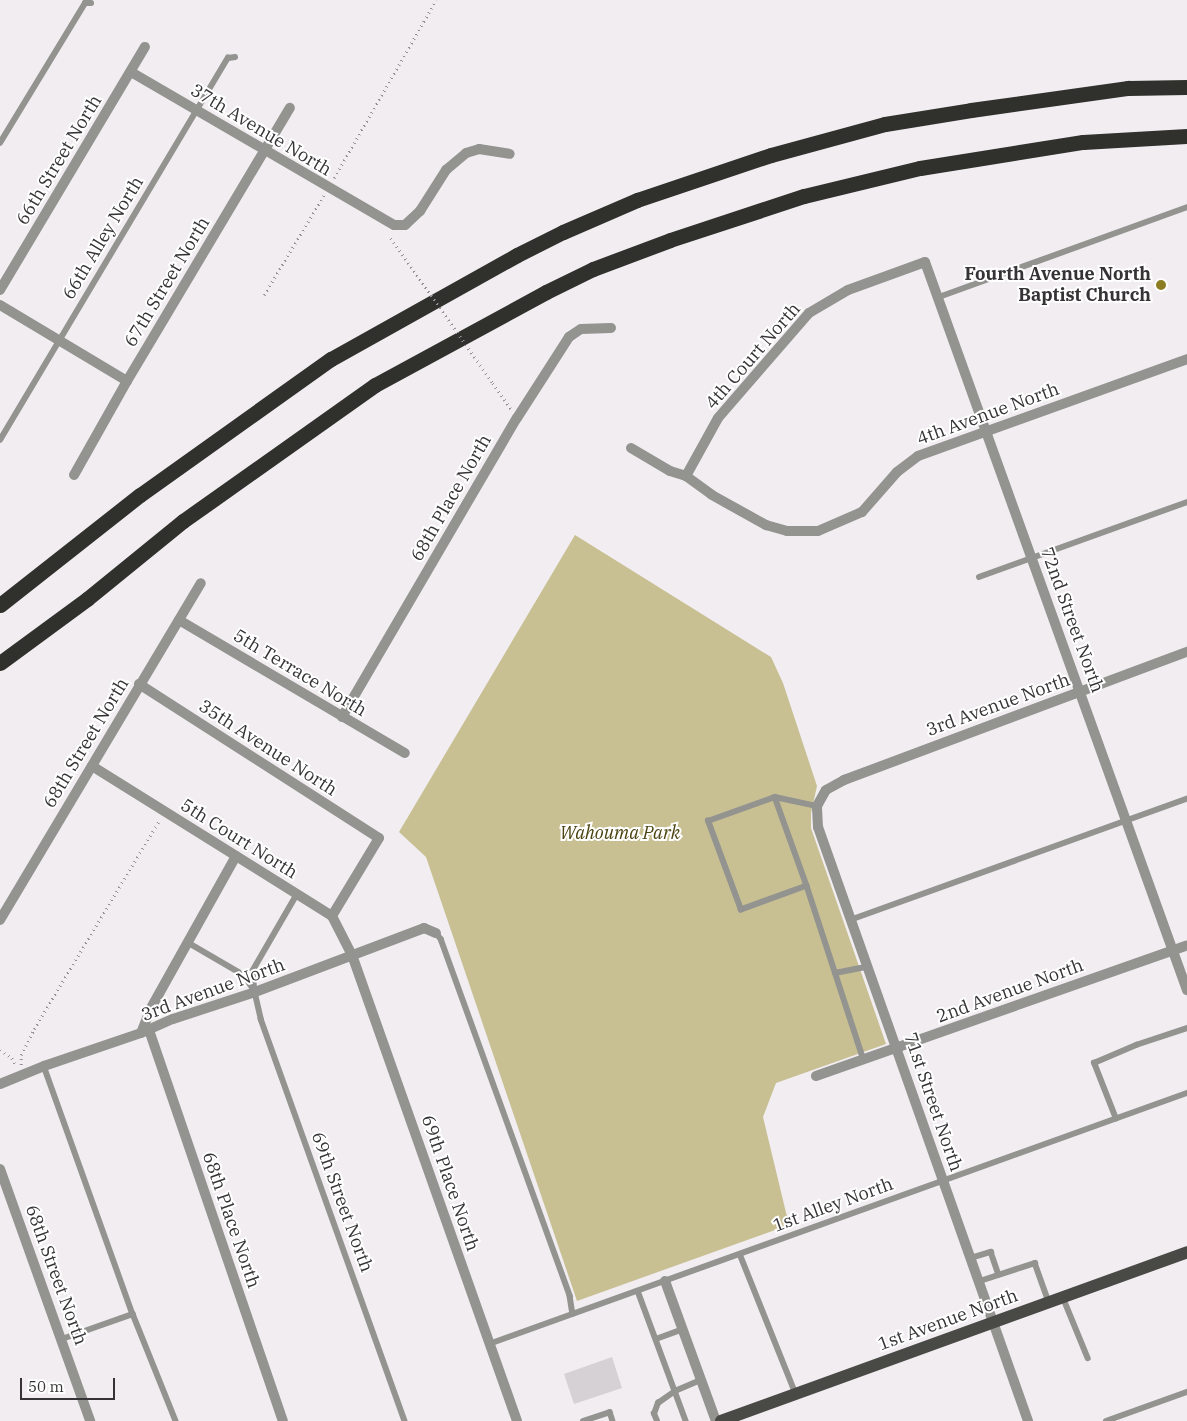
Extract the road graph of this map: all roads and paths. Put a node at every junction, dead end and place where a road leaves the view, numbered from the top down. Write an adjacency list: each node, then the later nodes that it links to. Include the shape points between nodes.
1 (436, 0): 13 (path)
2 (91, 3): 10 (lane, via 85,3)
3 (145, 47): 5 (street, 66th Street North)
4 (235, 57): 8 (lane, 66th Alley North, via 228,58)
5 (131, 72): 8 (street, 37th Avenue North); 17 (street, 66th Street North)
6 (1187, 87): 35 (highway, via 1128,88 885,124 771,154 637,200 563,232 331,359 140,495)
7 (290, 108): 11 (street, 67th Street North)
8 (197, 111): 11 (street, 37th Avenue North); 22 (lane, 66th Alley North)
9 (1187, 136): 38 (highway, via 1083,142 920,168 804,196 592,269 375,385 183,521 87,599)
10 (0, 143)
11 (265, 151): 13 (street, 37th Avenue North); 24 (street, 67th Street North)
12 (510, 154): 13 (street, 37th Avenue North, via 480,149 466,153 446,170 420,211 405,225 394,225)
13 (328, 188): 18 (path)
14 (1187, 207): 19 (lane)
15 (391, 238): 25 (path, bridge)
16 (925, 262): 19 (street, 72nd Street North); 30 (street, 4th Court North, via 848,290 809,314 718,418)
17 (0, 290)
18 (264, 295)
19 (939, 297): 26 (street, 72nd Street North)
20 (0, 304): 22 (street)
21 (611, 328): 25 (street, 68th Place North, via 581,329 569,337)
22 (60, 341): 24 (street); 27 (lane, 66th Alley North)
23 (1187, 359): 26 (street, 4th Avenue North)
24 (127, 381): 29 (street, 67th Street North)
25 (517, 418): 41 (street, 68th Place North)
26 (986, 430): 30 (street, 4th Avenue North, via 918,456 897,472 862,512 818,531 787,531 766,525 712,495); 32 (street, 72nd Street North)
27 (0, 440)
28 (631, 448): 30 (street, 4th Avenue North, via 670,471)
29 (74, 475)
30 (686, 476)
31 (1187, 502): 32 (lane)
32 (1032, 558): 33 (lane); 40 (street, 72nd Street North)
33 (979, 577)
34 (201, 582): 36 (street, 68th Street North)
35 (0, 605)
36 (179, 620): 39 (street, 68th Street North); 41 (street, 5th Terrace North)
37 (1187, 652): 40 (street, 3rd Avenue North)
38 (0, 663)
39 (139, 684): 43 (street, 68th Street North); 52 (street, 35th Avenue North, via 379,838)
40 (1080, 692): 46 (street, 3rd Avenue North, via 844,780 826,790); 48 (street, 72nd Street North)
41 (342, 717): 42 (street, 5th Terrace North)
42 (405, 753)
43 (92, 766): 47 (street, 5th Court North); 53 (street, 68th Street North)
44 (775, 797): 46 (lane); 50 (lane); 50 (lane, via 708,821 741,910)
45 (1187, 799): 48 (lane)
46 (817, 806): 54 (street, 71st Street North, via 818,827)
47 (164, 812): 49 (street, 5th Court North); 71 (path, via 34,1029 21,1055)
48 (1127, 821): 54 (lane); 58 (street, 72nd Street North)
49 (236, 856): 51 (street, 5th Court North); 56 (street)
50 (807, 886): 61 (lane)
51 (297, 895): 52 (street, 5th Court North); 63 (lane, via 253,971)
52 (332, 916): 59 (street)
53 (0, 920)
54 (850, 920): 60 (street, 71st Street North)
55 (436, 933): 59 (street, 3rd Avenue North, via 424,928); 87 (lane, via 441,939 570,1296)
56 (187, 942): 63 (lane, via 244,975); 65 (street, via 151,1008)
57 (1187, 945): 58 (street, 2nd Avenue North)
58 (1173, 950): 62 (street, 72nd Street North); 66 (street, 2nd Avenue North)
59 (352, 955): 63 (street, 3rd Avenue North); 92 (street, 69th Place North)
60 (866, 967): 61 (lane); 66 (street, 71st Street North)
61 (835, 973): 68 (lane)
62 (1187, 990)
63 (255, 992): 65 (street, 3rd Avenue North); 101 (lane, 69th Street North, via 261,1019)
64 (1187, 1028): 74 (lane, via 1094,1063)
65 (145, 1032): 69 (street, 3rd Avenue North); 100 (street, 68th Place North)
66 (898, 1049): 68 (street, 2nd Avenue North); 76 (street, 71st Street North)
67 (0, 1050): 71 (path, via 12,1058)
68 (864, 1060): 70 (street, 2nd Avenue North)
69 (44, 1066): 71 (street, 3rd Avenue North); 86 (lane)
70 (816, 1076)
71 (21, 1077): 72 (street, 3rd Avenue North)
72 (0, 1084)
73 (1187, 1093): 74 (lane, 1st Alley North)
74 (1116, 1119): 76 (lane, 1st Alley North)
75 (0, 1169): 90 (street, 68th Street North)
76 (944, 1181): 78 (lane, 1st Alley North); 79 (street, 71st Street North)
77 (1187, 1252): 84 (main road, 1st Avenue North)
78 (740, 1254): 81 (lane, 1st Alley North); 97 (lane)
79 (972, 1258): 80 (lane, via 991,1252); 82 (street, 71st Street North)
80 (999, 1275): 82 (lane); 85 (lane, via 1035,1263)
81 (665, 1281): 83 (lane, 1st Alley North); 89 (street)
82 (980, 1281): 88 (street, 71st Street North)
83 (638, 1291): 87 (lane, 1st Alley North); 91 (lane)
84 (1063, 1297): 85 (main road, 1st Avenue North); 93 (lane)
85 (1049, 1302): 88 (main road, 1st Avenue North)
86 (134, 1314): 90 (lane); 99 (lane)
87 (573, 1314): 92 (lane, 1st Alley North)
88 (994, 1322): 97 (main road, 1st Avenue North); 109 (street, 71st Street North)
89 (683, 1329): 91 (lane); 94 (street)
90 (62, 1339): 98 (street, 68th Street North)
91 (656, 1339): 95 (lane)
92 (489, 1344): 102 (street, 69th Place North)
93 (1088, 1358)
94 (701, 1380): 95 (lane); 107 (street)
95 (675, 1391): 105 (lane, via 658,1403 654,1414); 106 (lane)
96 (1187, 1392): 110 (lane)
97 (796, 1394): 108 (main road, 1st Avenue North)
98 (90, 1421)
99 (176, 1421)
100 (283, 1421)
101 (404, 1421)
102 (517, 1421)
103 (584, 1421): 104 (lane, via 610,1412)
104 (613, 1421)
105 (657, 1421)
106 (686, 1421)
107 (716, 1421)
108 (721, 1421)
109 (1028, 1421)
110 (1106, 1421)

